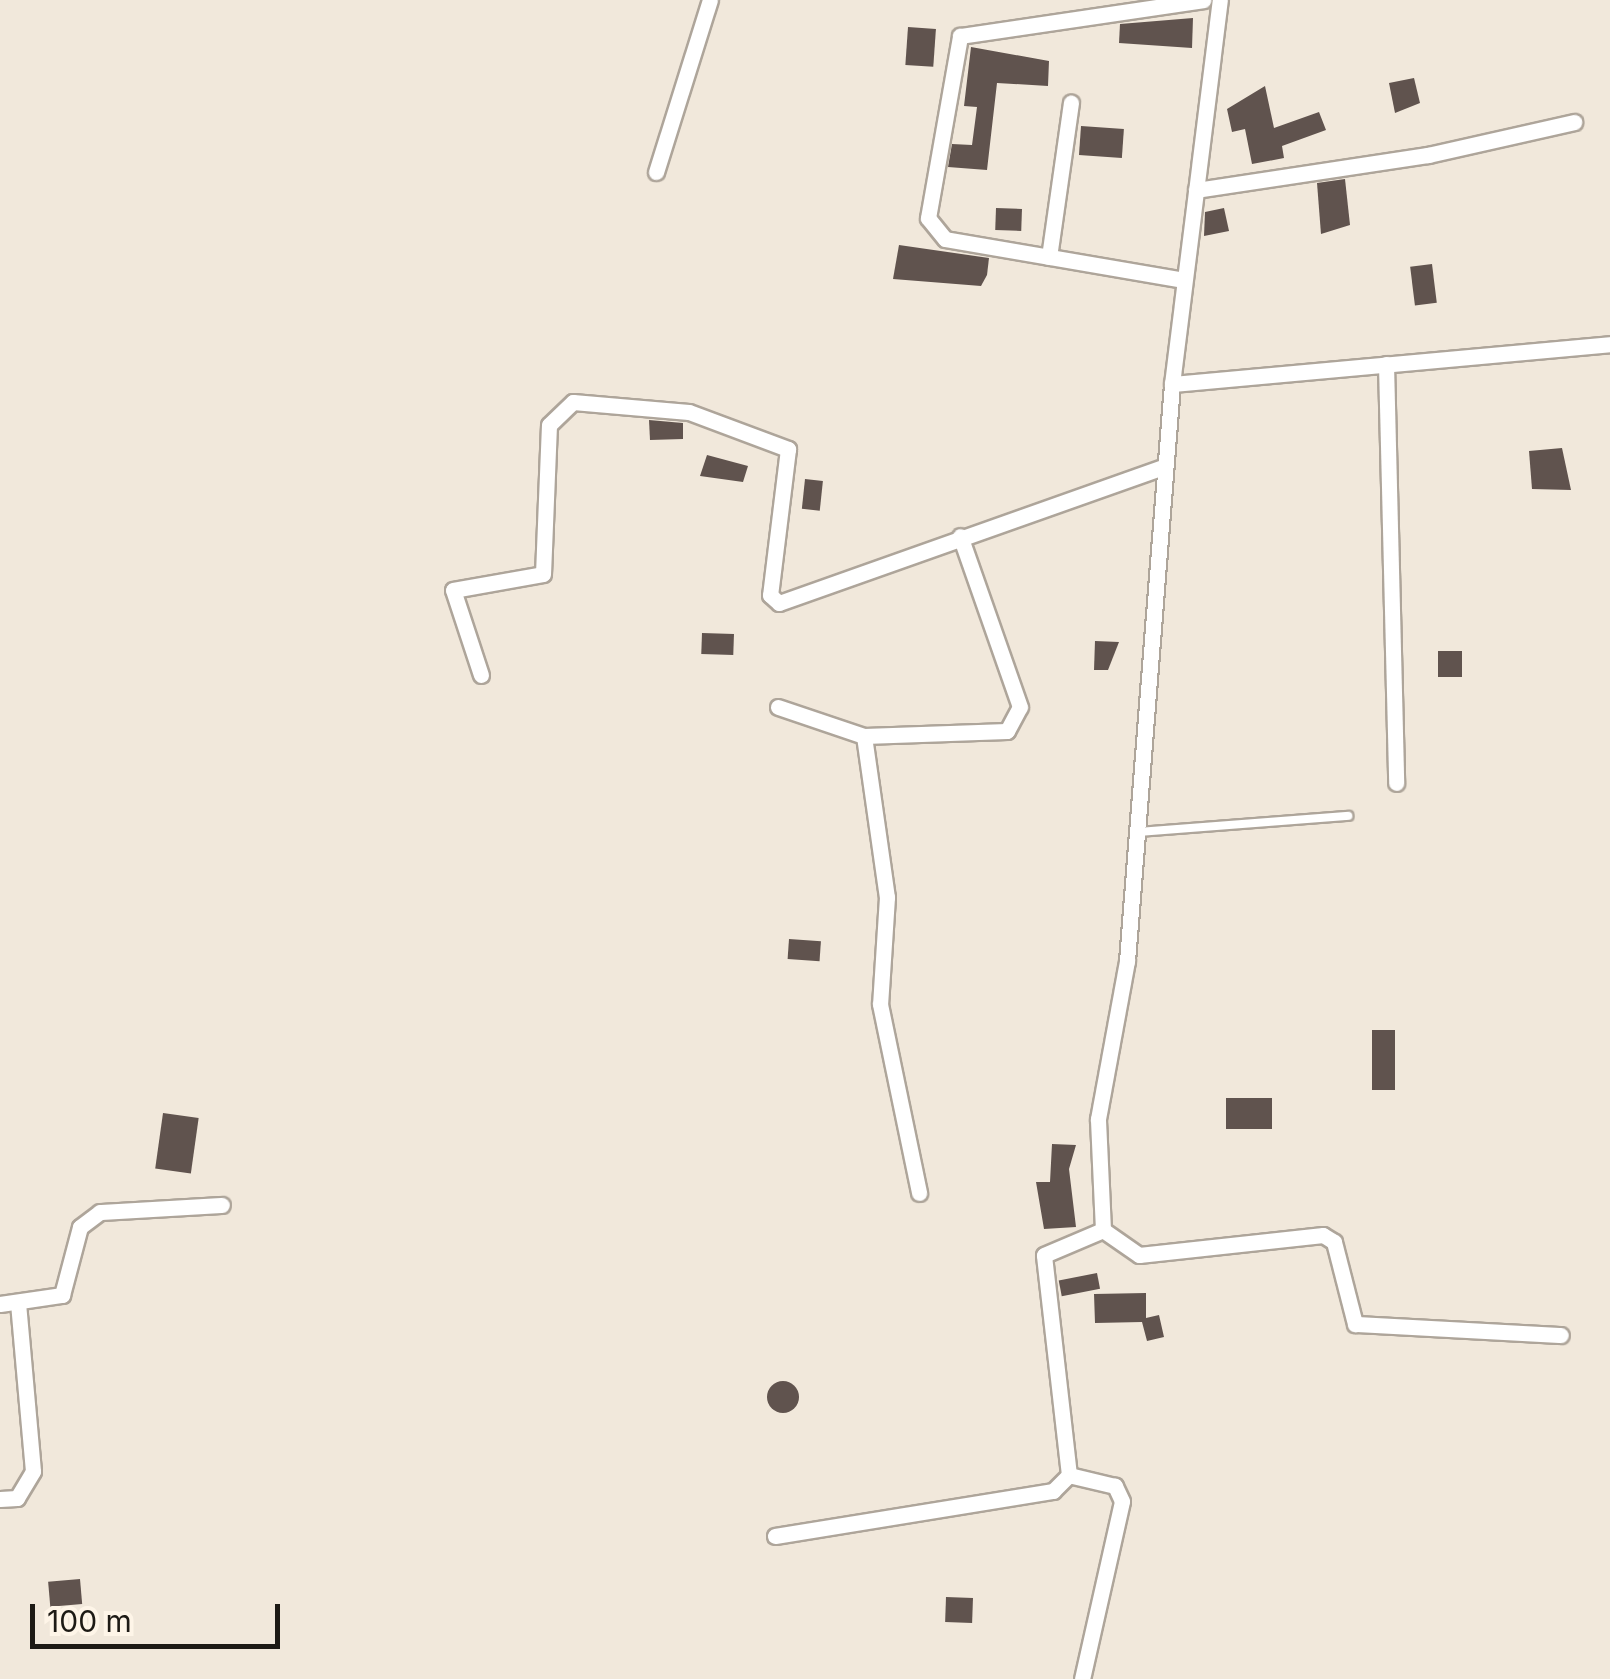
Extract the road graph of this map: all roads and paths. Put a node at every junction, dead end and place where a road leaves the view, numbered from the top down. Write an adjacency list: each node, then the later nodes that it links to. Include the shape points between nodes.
1 (710, 0): 6 (street)
2 (1202, 0): 8 (street, via 972,30 952,44 934,231)
3 (1220, 0): 7 (street)
4 (1071, 103): 8 (street)
5 (1574, 122): 7 (street, via 1428,156)
6 (656, 172)
7 (1196, 190): 9 (street)
8 (1049, 257): 9 (street)
9 (1184, 280): 12 (street)
10 (1610, 344): 11 (street)
11 (1386, 364): 12 (street); 18 (street)
12 (1172, 384): 13 (street)
13 (1165, 466): 14 (street); 20 (street)
14 (960, 536): 15 (street, via 780,604 770,595 788,449 689,412 574,402 549,425 543,574 453,590); 17 (street, via 1018,720 1008,731)
15 (481, 675)
16 (778, 708): 17 (street)
17 (864, 736): 21 (street, via 887,897 880,1004)
18 (1396, 783)
19 (1348, 816): 20 (lane)
20 (1136, 832): 23 (street, via 1127,961 1098,1119)
21 (918, 1192)
22 (222, 1205): 25 (street, via 100,1212 80,1227 62,1296)
23 (1103, 1230): 26 (street, via 1139,1256 1328,1236 1355,1324); 27 (street, via 1044,1255)
24 (0, 1304): 25 (street)
25 (18, 1304): 28 (street, via 34,1471 17,1498)
26 (1561, 1336)
27 (1069, 1475): 29 (street, via 1053,1491); 30 (street, via 1115,1486 1122,1501)
28 (0, 1499)
29 (775, 1536)
30 (1082, 1679)

